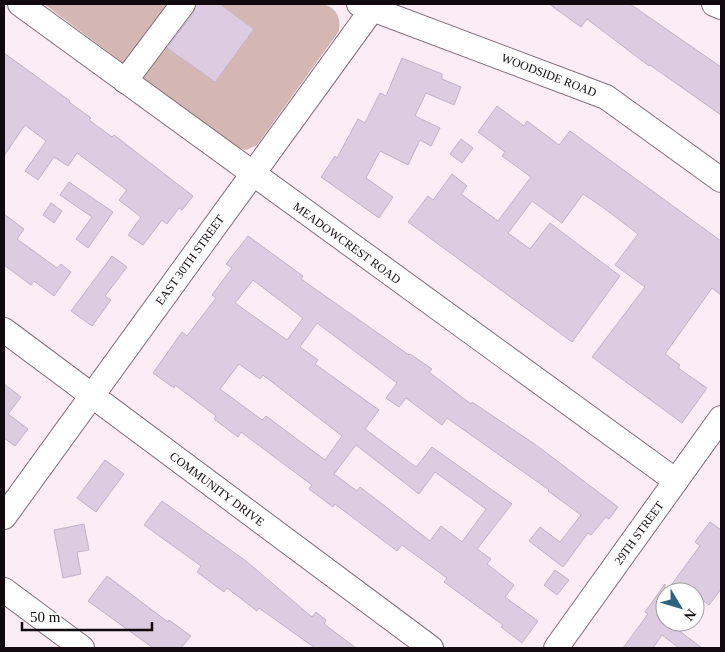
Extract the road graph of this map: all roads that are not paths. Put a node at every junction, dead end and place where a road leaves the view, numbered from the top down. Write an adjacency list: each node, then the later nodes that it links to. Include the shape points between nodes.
1 (20, 4): 6 (street, MEADOWCREST ROAD)
2 (183, 4): 6 (street)
3 (714, 4): 5 (street)
4 (369, 5): 7 (street, EAST 30TH STREET); 8 (street, WOODSIDE ROAD, via 606,96)
5 (721, 7)
6 (126, 81): 7 (street, MEADOWCREST ROAD)
7 (252, 174): 10 (street, EAST 30TH STREET); 12 (street, MEADOWCREST ROAD)
8 (721, 180)
9 (4, 330): 10 (street, COMMUNITY DRIVE)
10 (92, 396): 13 (street, EAST 30TH STREET); 16 (street, COMMUNITY DRIVE)
11 (721, 418): 12 (street, 29TH STREET)
12 (676, 481): 17 (street, 29TH STREET)
13 (4, 517)
14 (4, 590): 15 (street)
15 (82, 648)
16 (431, 648)
17 (556, 648)

